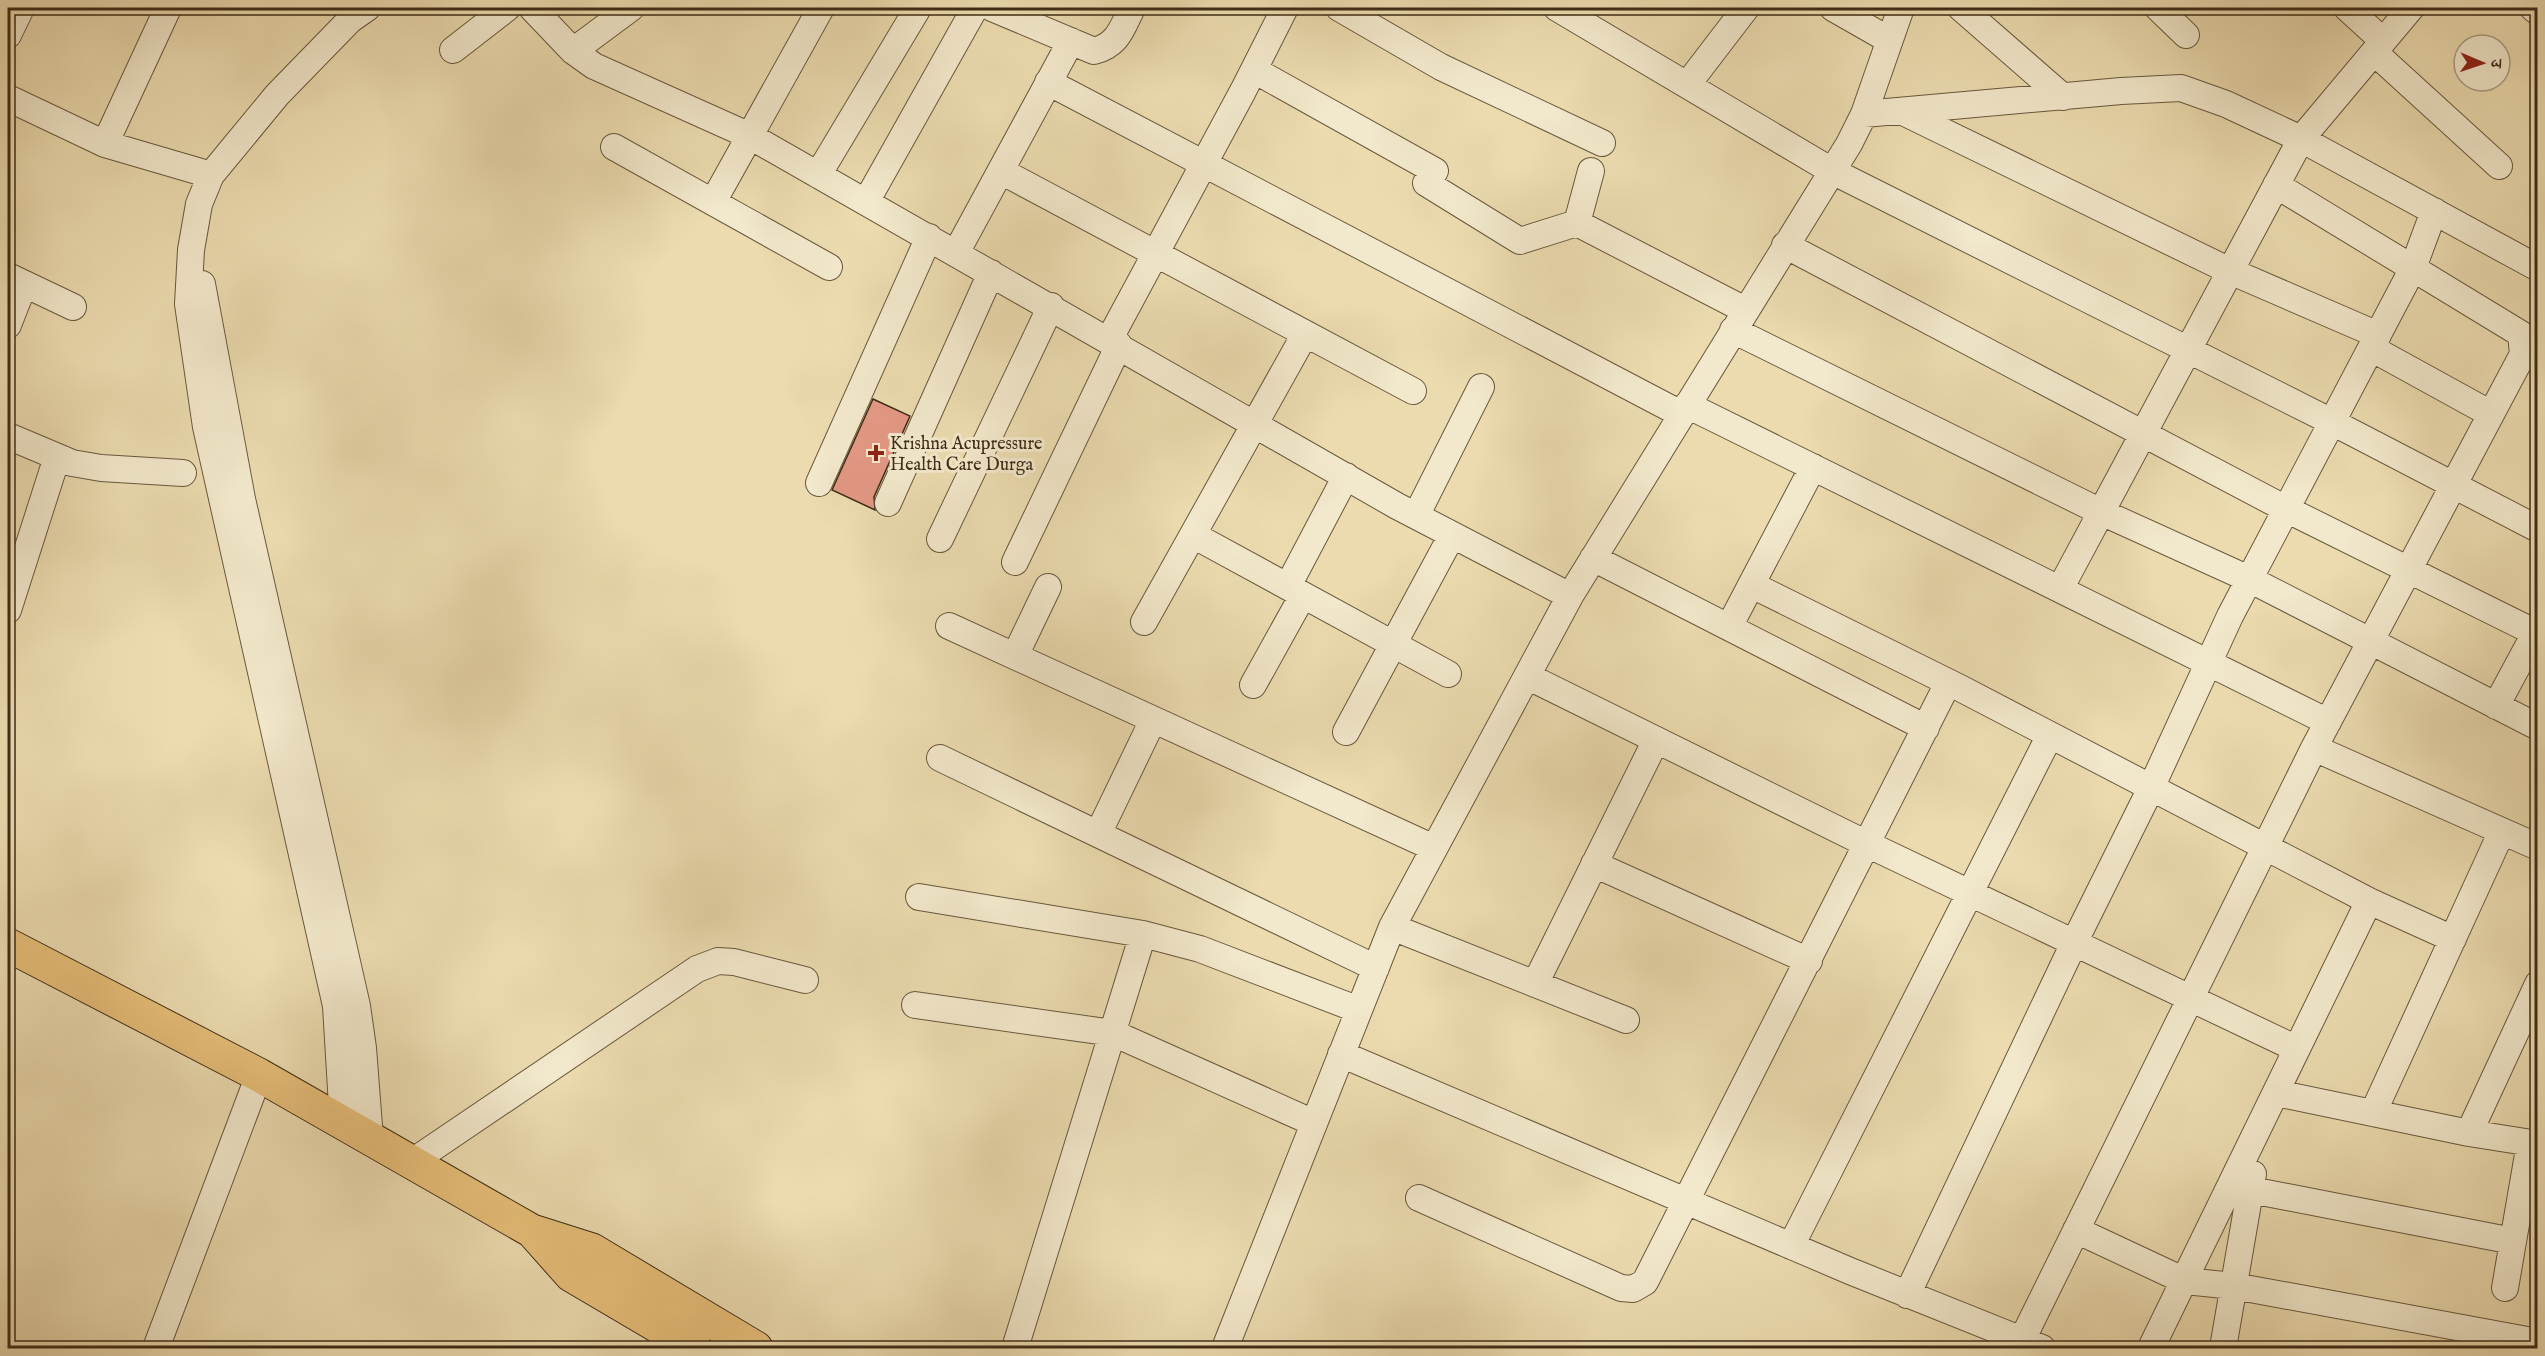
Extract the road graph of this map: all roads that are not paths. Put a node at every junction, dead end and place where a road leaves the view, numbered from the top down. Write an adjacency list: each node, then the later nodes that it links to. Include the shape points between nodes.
1 (21, 8): 24 (street)
2 (168, 8): 41 (street)
3 (367, 8): 48 (street, via 350,20 278,95)
4 (507, 8): 29 (street)
5 (532, 8): 30 (street)
6 (631, 8): 30 (street)
7 (821, 8): 38 (street)
8 (918, 8): 49 (street)
9 (975, 8): 52 (street)
10 (992, 8): 27 (street)
11 (1132, 8): 27 (street, via 1118,39 1106,48 1094,51)
12 (1285, 8): 31 (street)
13 (1339, 8): 40 (street, via 1441,67)
14 (1557, 8): 33 (street)
15 (1746, 8): 33 (street)
16 (1833, 8): 26 (street)
17 (1901, 8): 26 (street)
18 (1961, 8): 34 (street)
19 (2158, 8): 25 (street)
20 (2347, 8): 28 (street)
21 (2411, 8): 28 (street)
22 (2533, 8): 23 (street)
23 (2538, 12)
24 (8, 35)
25 (2186, 35)
26 (1889, 40): 37 (street)
27 (1071, 41): 32 (street)
28 (2378, 47): 39 (street); 44 (street)
29 (453, 50)
30 (573, 51): 38 (street, via 594,66)
31 (1254, 70): 43 (street); 54 (street, via 1430,177 1520,241)
32 (1048, 82): 43 (street); 45 (street)
33 (1687, 85): 47 (street)
34 (2063, 97): 36 (street); 39 (street, via 2181,88)
35 (8, 98): 41 (street)
36 (1900, 111): 37 (street); 62 (street)
37 (1864, 114): 47 (street)
38 (750, 136): 49 (street); 51 (street)
39 (2301, 139): 50 (street); 53 (street)
40 (1602, 143)
41 (105, 144): 48 (street)
42 (614, 147): 51 (street)
43 (1205, 162): 58 (street); 76 (street)
44 (2499, 166)
45 (1001, 171): 57 (street); 58 (street)
46 (1591, 171): 54 (street)
47 (1832, 171): 56 (street); 72 (street)
48 (211, 175): 161 (street, via 199,204 188,304 204,416 336,1006)
49 (818, 175): 52 (street)
50 (2276, 184): 60 (street); 62 (street)
51 (713, 202): 59 (street)
52 (867, 202): 55 (street)
53 (2434, 211): 60 (street); 61 (street)
54 (1577, 223): 67 (street)
55 (929, 237): 57 (street); 86 (street)
56 (1785, 246): 67 (street); 80 (street)
57 (956, 253): 63 (street)
58 (1155, 255): 69 (street); 70 (street)
59 (829, 267)
60 (2413, 268): 71 (street); 73 (street, via 2521,334)
61 (2538, 268)
62 (2230, 271): 71 (street); 72 (street)
63 (992, 273): 65 (street); 88 (street)
64 (16, 280): 66 (street); 68 (street)
65 (1051, 306): 70 (street); 95 (street)
66 (73, 307)
67 (1739, 320): 76 (street); 90 (street)
68 (8, 325)
69 (1305, 334): 75 (street); 79 (street)
70 (1114, 342): 79 (street); 97 (street)
71 (2374, 342): 77 (street); 78 (street)
72 (2187, 351): 78 (street); 80 (street)
73 (2530, 359): 77 (street)
74 (1481, 387): 91 (street)
75 (1413, 391)
76 (1684, 409): 83 (street); 96 (street)
77 (2491, 414): 87 (street)
78 (2332, 422): 87 (street); 89 (street)
79 (1255, 424): 85 (street); 93 (street)
80 (2142, 433): 89 (street); 90 (street)
81 (8, 436): 82 (street)
82 (57, 457): 84 (street, via 100,468); 105 (street)
83 (1813, 467): 100 (street); 102 (street)
84 (183, 474)
85 (1346, 476): 91 (street); 103 (street)
86 (819, 483)
87 (2454, 484): 92 (street); 98 (street)
88 (888, 502)
89 (2286, 509): 98 (street); 99 (street)
90 (2101, 512): 99 (street); 102 (street)
91 (1416, 516): 94 (street)
92 (2538, 529)
93 (1193, 535): 103 (street); 106 (street)
94 (1452, 535): 104 (street); 111 (street)
95 (940, 539)
96 (1593, 558): 104 (street); 108 (street)
97 (1015, 562)
98 (2409, 568): 109 (street); 110 (street)
99 (2249, 579): 110 (street); 113 (street)
100 (1752, 585): 108 (street); 116 (street)
101 (1048, 587): 112 (street)
102 (2060, 589): 113 (street)
103 (1295, 590): 111 (street); 117 (street)
104 (1570, 596): 115 (street)
105 (8, 610)
106 (1144, 622)
107 (950, 626): 112 (street)
108 (1729, 627): 122 (street)
109 (2537, 632): 118 (street)
110 (2370, 642): 118 (street); 120 (street)
111 (1393, 644): 114 (street); 123 (street)
112 (1015, 656): 119 (street)
113 (2209, 662): 120 (street); 128 (street)
114 (1448, 674)
115 (1527, 676): 125 (street); 134 (street)
116 (1948, 682): 122 (street); 124 (street)
117 (1253, 685)
118 (2496, 706): 121 (street)
119 (1153, 720): 130 (street); 134 (street)
120 (2328, 722): 126 (street)
121 (2538, 727)
122 (1926, 728): 131 (street)
123 (1346, 732)
124 (2050, 735): 128 (street); 136 (street)
125 (1656, 740): 131 (street); 135 (street)
126 (2314, 748): 129 (street); 132 (street)
127 (940, 758): 130 (street)
128 (2151, 788): 132 (street); 142 (street)
129 (2502, 831): 133 (street); 141 (street)
130 (1098, 834): 145 (street)
131 (1867, 844): 136 (street); 144 (street)
132 (2264, 847): 138 (street); 149 (street)
133 (2538, 847)
134 (1434, 848): 139 (street)
135 (1594, 864): 144 (street); 147 (street)
136 (1971, 894): 142 (street); 171 (street)
137 (919, 897): 140 (street)
138 (2369, 901): 141 (street); 154 (street)
139 (1392, 927): 145 (street); 147 (street)
140 (1143, 934): 151 (street, via 1200,949); 153 (street)
141 (2453, 939): 158 (street)
142 (2074, 943): 149 (street); 175 (street)
143 (8, 945): 156 (main road)
144 (1809, 961): 167 (street)
145 (1376, 968): 151 (street)
146 (805, 980): 164 (street, via 734,962 718,961 697,969)
147 (1535, 984): 152 (street)
148 (2538, 984): 162 (street)
149 (2189, 997): 154 (street); 168 (street)
150 (915, 1005): 153 (street)
151 (1359, 1010): 155 (street)
152 (1626, 1020)
153 (1113, 1033): 160 (street); 181 (street)
154 (2298, 1049): 157 (street)
155 (1341, 1054): 160 (street); 167 (street)
156 (259, 1075): 161 (main road); 178 (street)
157 (2276, 1093): 158 (street); 159 (street)
158 (2373, 1113): 162 (street)
159 (2262, 1122): 165 (street); 172 (street)
160 (1314, 1123): 182 (street)
161 (357, 1131): 164 (main road)
162 (2469, 1133): 163 (street)
163 (2534, 1144): 170 (street)
164 (412, 1162): 169 (main road)
165 (2251, 1190): 170 (street); 173 (street)
166 (1419, 1198): 167 (street, via 1621,1288 1633,1289 1645,1282)
167 (1688, 1202): 171 (street)
168 (2076, 1230): 172 (street); 177 (street)
169 (532, 1231): 179 (main road, via 571,1275); 180 (main road, via 592,1250)
170 (2513, 1241): 174 (street)
171 (1791, 1246): 175 (street)
172 (2185, 1281): 173 (street); 183 (street)
173 (2234, 1286): 176 (street); 184 (street)
174 (2505, 1288)
175 (1907, 1294): 177 (street)
176 (2538, 1342)
177 (2032, 1344)
178 (156, 1348)
179 (695, 1348)
180 (756, 1348)
181 (1014, 1348)
182 (1225, 1348)
183 (2151, 1348)
184 (2223, 1348)

